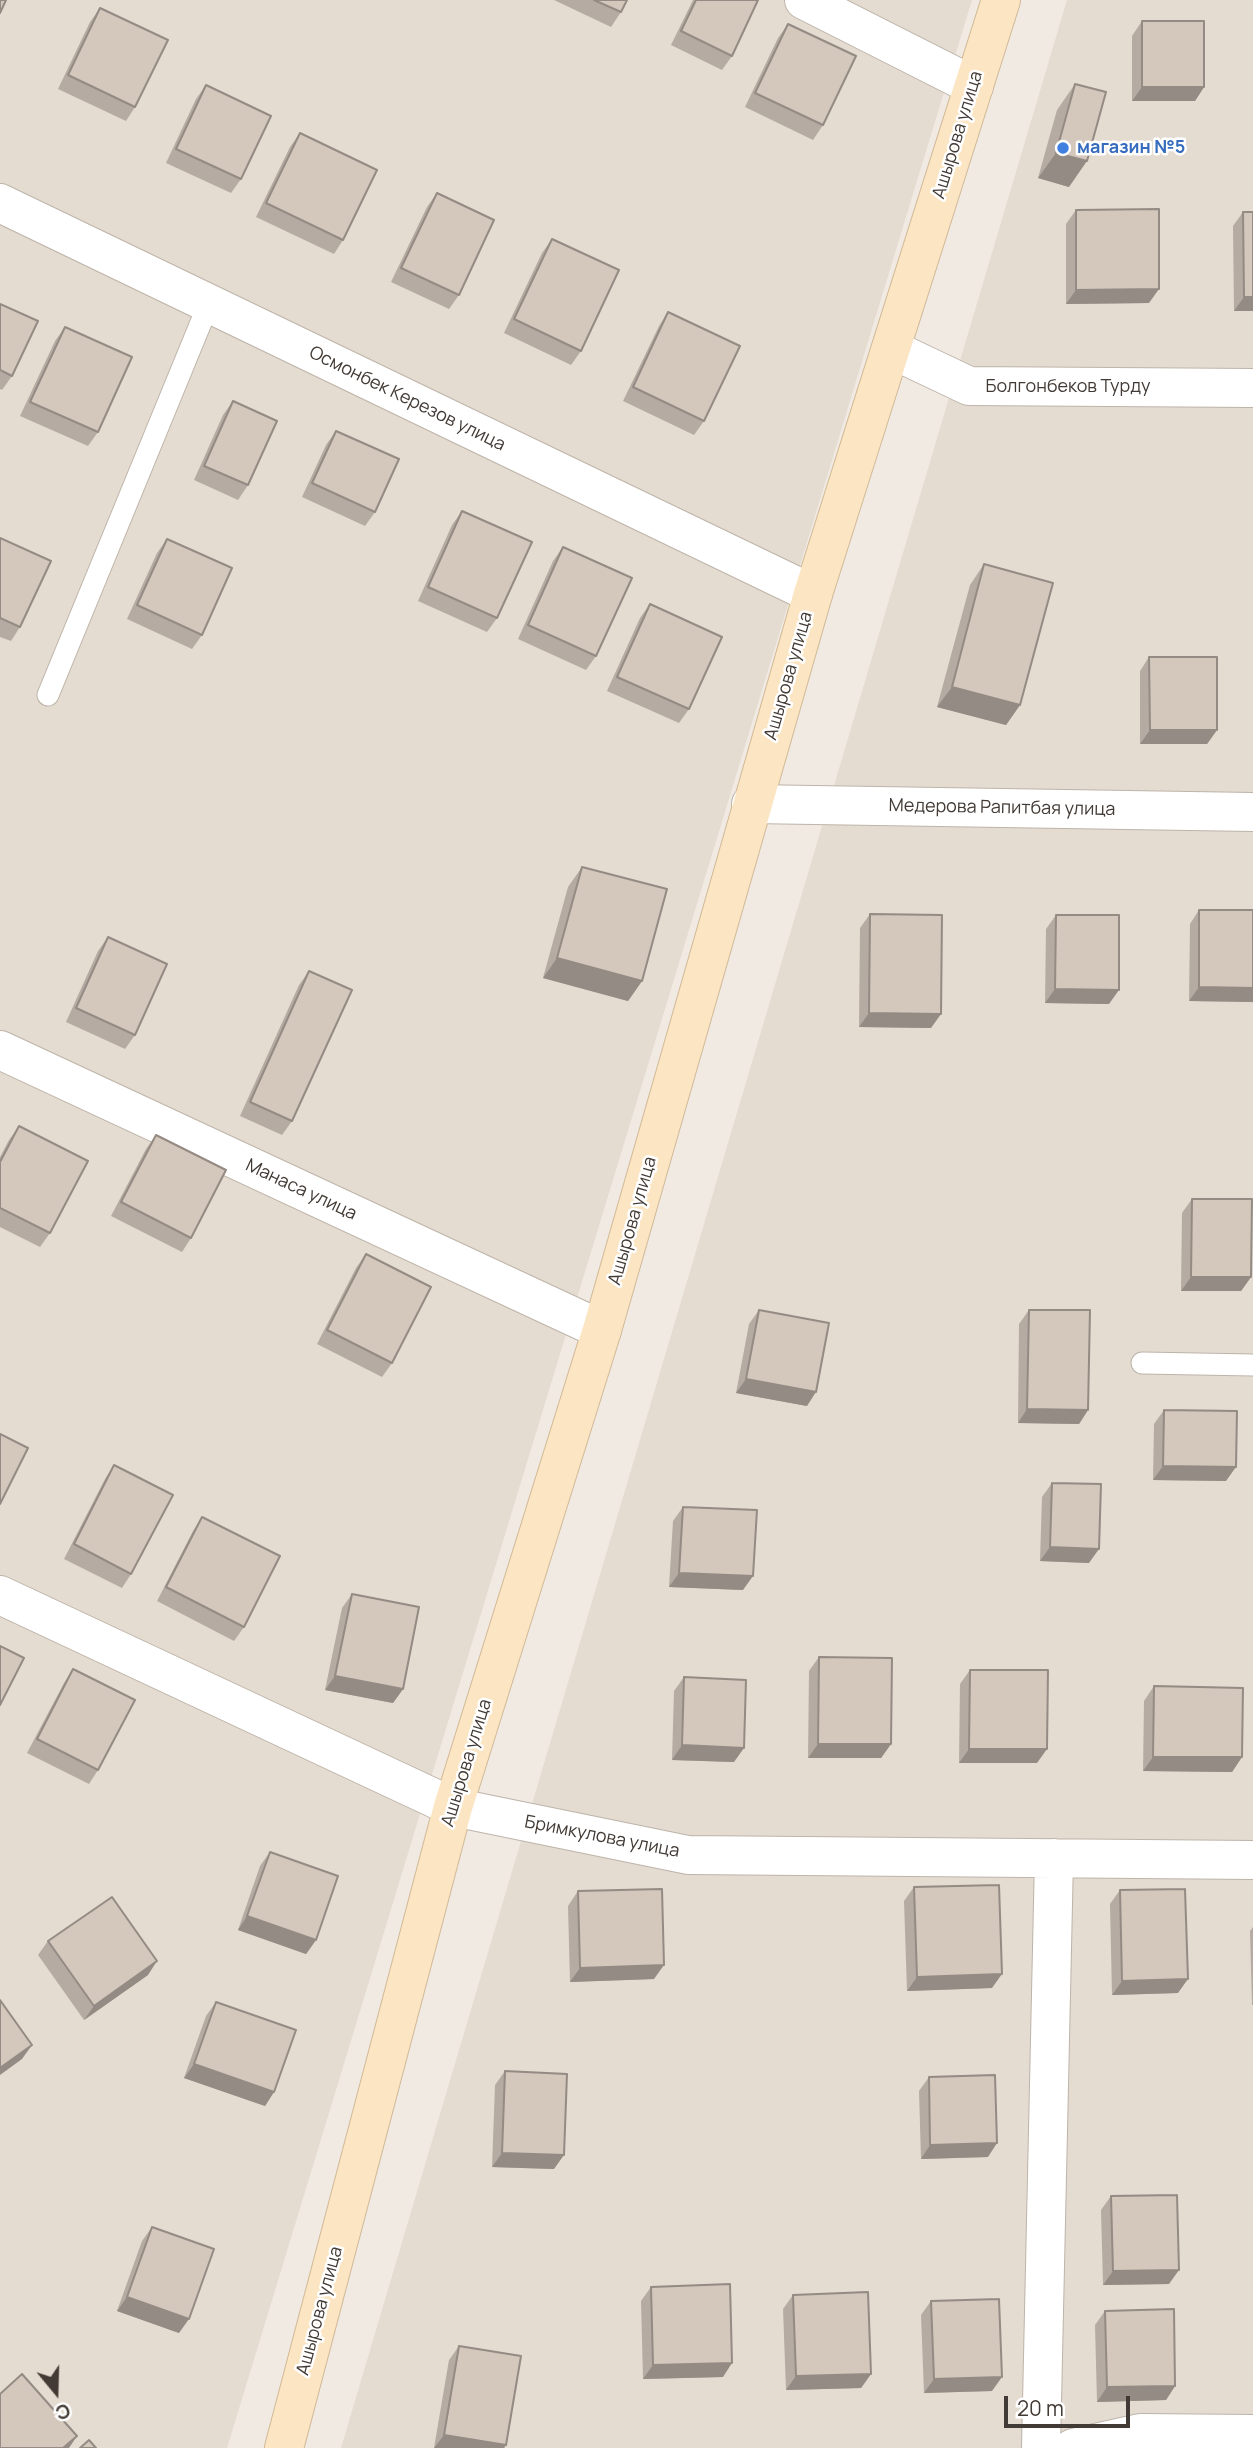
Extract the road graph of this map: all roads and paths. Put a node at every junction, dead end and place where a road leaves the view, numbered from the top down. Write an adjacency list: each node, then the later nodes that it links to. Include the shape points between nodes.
1 (804, 0): 3 (street)
2 (1002, 0): 3 (street, Ашырова улица)
3 (974, 86): 6 (street, Ашырова улица)
4 (0, 203): 5 (street, Осмонбек Керезов улица)
5 (209, 303): 8 (street, Осмонбек Керезов улица); 9 (lane)
6 (891, 349): 7 (street, Болгонбеков Турду, via 970,386); 8 (street, Ашырова улица)
7 (1253, 388)
8 (813, 594): 10 (street, Ашырова улица)
9 (48, 695)
10 (751, 804): 11 (street, Медерова Рапитбая улица); 13 (street, Ашырова улица)
11 (1253, 812)
12 (0, 1050): 13 (street, Манаса улица)
13 (602, 1330): 17 (street, Ашырова улица)
14 (1142, 1363): 15 (lane)
15 (1253, 1365)
16 (0, 1595): 17 (street, Бримкулова улица)
17 (453, 1807): 18 (street, Бримкулова улица, via 688,1855); 21 (street, Ашырова улица)
18 (1054, 1858): 19 (street, Бримкулова улица); 22 (street)
19 (1253, 1860)
20 (1253, 2434): 23 (street, via 1140,2433)
21 (284, 2448)
22 (1041, 2448)
23 (1073, 2448)

